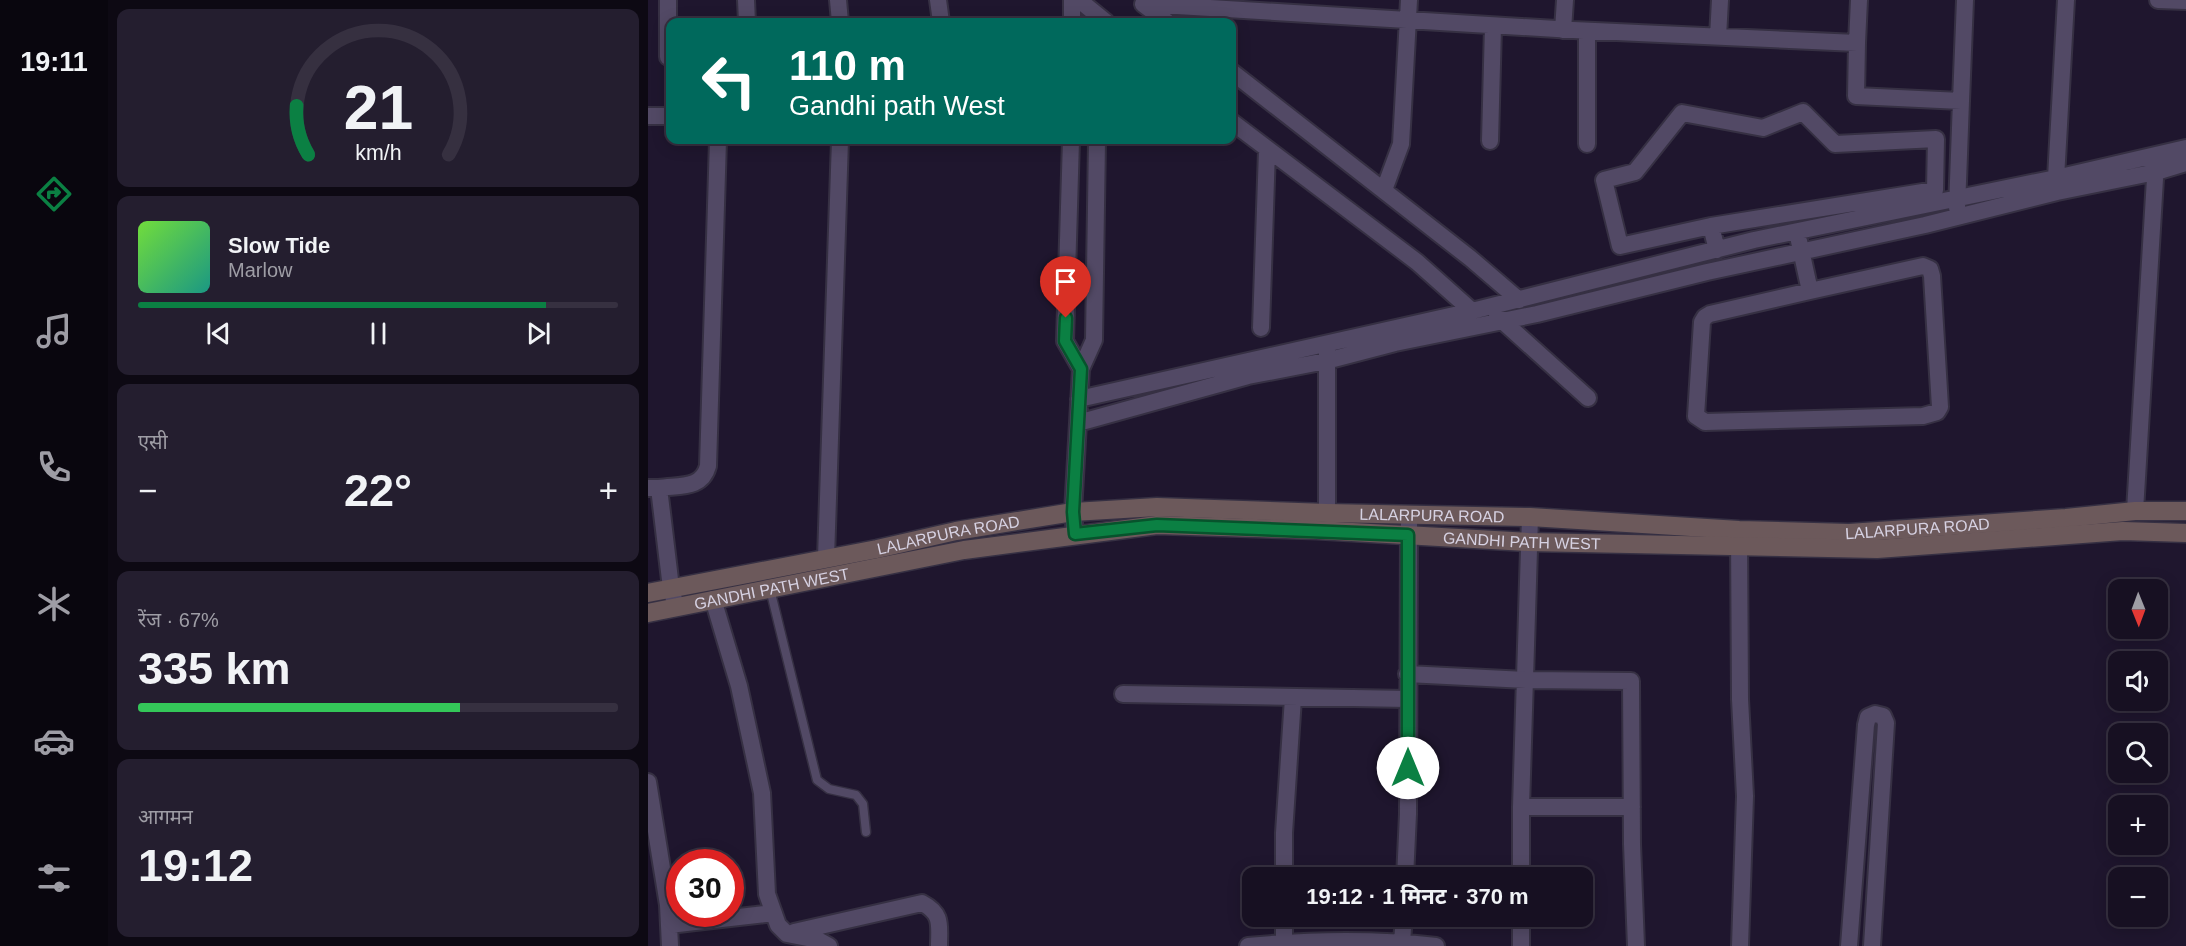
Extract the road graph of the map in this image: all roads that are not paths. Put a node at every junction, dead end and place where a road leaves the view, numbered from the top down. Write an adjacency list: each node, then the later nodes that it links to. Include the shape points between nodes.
1 (668, 0): 17 (street)
2 (746, 0): 18 (street)
3 (838, 0): 19 (street)
4 (938, 0): 20 (street)
5 (1072, 0): 21 (street)
6 (1079, 0): 16 (street)
7 (1409, 0): 23 (street)
8 (1564, 0): 25 (street)
9 (1720, 0): 27 (street)
10 (1859, 0): 28 (street)
11 (1965, 0): 30 (street)
12 (2066, 0): 45 (street)
13 (2158, 0): 15 (street)
14 (1140, 2): 22 (street); 23 (street)
15 (2186, 2)
16 (1101, 15)
17 (668, 18)
18 (747, 18)
19 (840, 18)
20 (940, 18)
21 (1072, 18)
22 (1162, 18)
23 (1408, 21): 24 (street); 46 (street, via 1401,144)
24 (1493, 26): 25 (street); 34 (street)
25 (1563, 30): 26 (street)
26 (1587, 31): 27 (street); 39 (street)
27 (1718, 37): 28 (street)
28 (1857, 43): 30 (street, via 1856,96)
29 (1236, 75): 46 (street)
30 (1961, 101): 47 (street)
31 (648, 116): 32 (street)
32 (666, 116)
33 (1236, 125): 41 (street)
34 (1490, 141)
35 (718, 144): 67 (street, via 708,466 699,482)
36 (840, 144): 79 (street)
37 (1071, 144): 63 (street, via 1065,341)
38 (1097, 144): 63 (street, via 1094,340)
39 (1587, 144)
40 (2186, 148): 44 (street)
41 (1267, 150): 58 (street); 60 (street)
42 (2186, 158): 43 (street)
43 (2186, 163): 44 (street)
44 (2156, 164): 45 (street); 48 (street); 68 (street)
45 (2056, 178): 47 (street)
46 (1384, 190): 57 (street)
47 (1957, 199): 48 (street); 50 (street)
48 (1958, 217): 52 (street)
49 (1711, 226): 49 (street, via 1620,246 1604,180 1635,172 1682,113 1763,128 1803,112 1835,144 1936,139 1935,189); 51 (street)
50 (1797, 231): 51 (street); 52 (street)
51 (1723, 248): 53 (street); 54 (street)
52 (1801, 252): 53 (street); 55 (street)
53 (1735, 266): 56 (street)
54 (1620, 274): 56 (street); 57 (street)
55 (1810, 291): 55 (street, via 1923,266 1930,269 1940,406 1937,412 1923,416 1700,420 1696,416 1697,388 1705,317)
56 (1626, 292): 59 (street)
57 (1519, 300): 58 (street)
58 (1480, 309): 59 (street); 61 (street)
59 (1503, 321): 62 (street); 64 (street)
60 (1261, 327)
61 (1327, 344): 62 (street); 65 (street)
62 (1326, 361): 66 (street, via 1248,376); 71 (street)
63 (1081, 369): 65 (street)
64 (1588, 398)
65 (1079, 399): 66 (street)
66 (1078, 423): 70 (street)
67 (654, 488): 80 (street)
68 (2135, 511): 69 (street, LALARPURA ROAD); 77 (street, LALARPURA ROAD, via 2066,519)
69 (2186, 511)
70 (1073, 512): 71 (street, LALARPURA ROAD, via 1156,507); 75 (street); 79 (street, LALARPURA ROAD)
71 (1327, 513): 72 (street, LALARPURA ROAD)
72 (1409, 515): 73 (street, LALARPURA ROAD); 76 (street)
73 (1530, 517): 77 (street, LALARPURA ROAD); 78 (street)
74 (2186, 533): 77 (street, GANDHI PATH WEST, via 2113,532 1876,549)
75 (1075, 534): 76 (street, GANDHI PATH WEST, via 1157,525); 81 (street, GANDHI PATH WEST, via 964,550)
76 (1408, 535): 78 (street, GANDHI PATH WEST); 86 (street)
77 (1739, 539): 78 (street, GANDHI PATH WEST); 116 (street, via 1745,796)
78 (1528, 542): 87 (street)
79 (826, 558): 80 (street, LALARPURA ROAD)
80 (670, 588): 82 (street, LALARPURA ROAD); 84 (street)
81 (769, 588): 83 (street, GANDHI PATH WEST); 94 (lane, via 817,780 829,789 856,795 863,804)
82 (648, 593)
83 (713, 599): 84 (street, GANDHI PATH WEST); 99 (street, via 739,686 762,793 766,894)
84 (676, 607): 85 (street, GANDHI PATH WEST)
85 (648, 613)
86 (1407, 674): 87 (street); 90 (street)
87 (1526, 680): 92 (street); 93 (street, via 1631,681)
88 (1123, 694): 89 (street)
89 (1293, 698): 90 (street); 95 (street)
90 (1408, 699): 96 (street)
91 (648, 782): 98 (street)
92 (1521, 807): 93 (street); 97 (street)
93 (1632, 807): 115 (street)
94 (866, 831)
95 (1284, 867)
96 (1406, 867)
97 (1521, 867)
98 (666, 893)
99 (774, 913): 100 (street); 105 (street, via 777,925)
100 (744, 916)
101 (669, 927): 109 (street)
102 (1284, 927): 107 (street)
103 (1403, 927): 106 (street)
104 (1521, 927): 114 (street)
105 (787, 934): 110 (street); 111 (street, via 922,903 938,917)
106 (1402, 942): 107 (street); 113 (street)
107 (1284, 943): 112 (street)
108 (1850, 945): 117 (street); 117 (street, via 1866,725 1868,717 1880,715 1886,723)
109 (670, 946)
110 (829, 946)
111 (939, 946)
112 (1248, 946)
113 (1436, 946)
114 (1521, 946)
115 (1636, 946)
116 (1740, 946)
117 (1872, 946)

